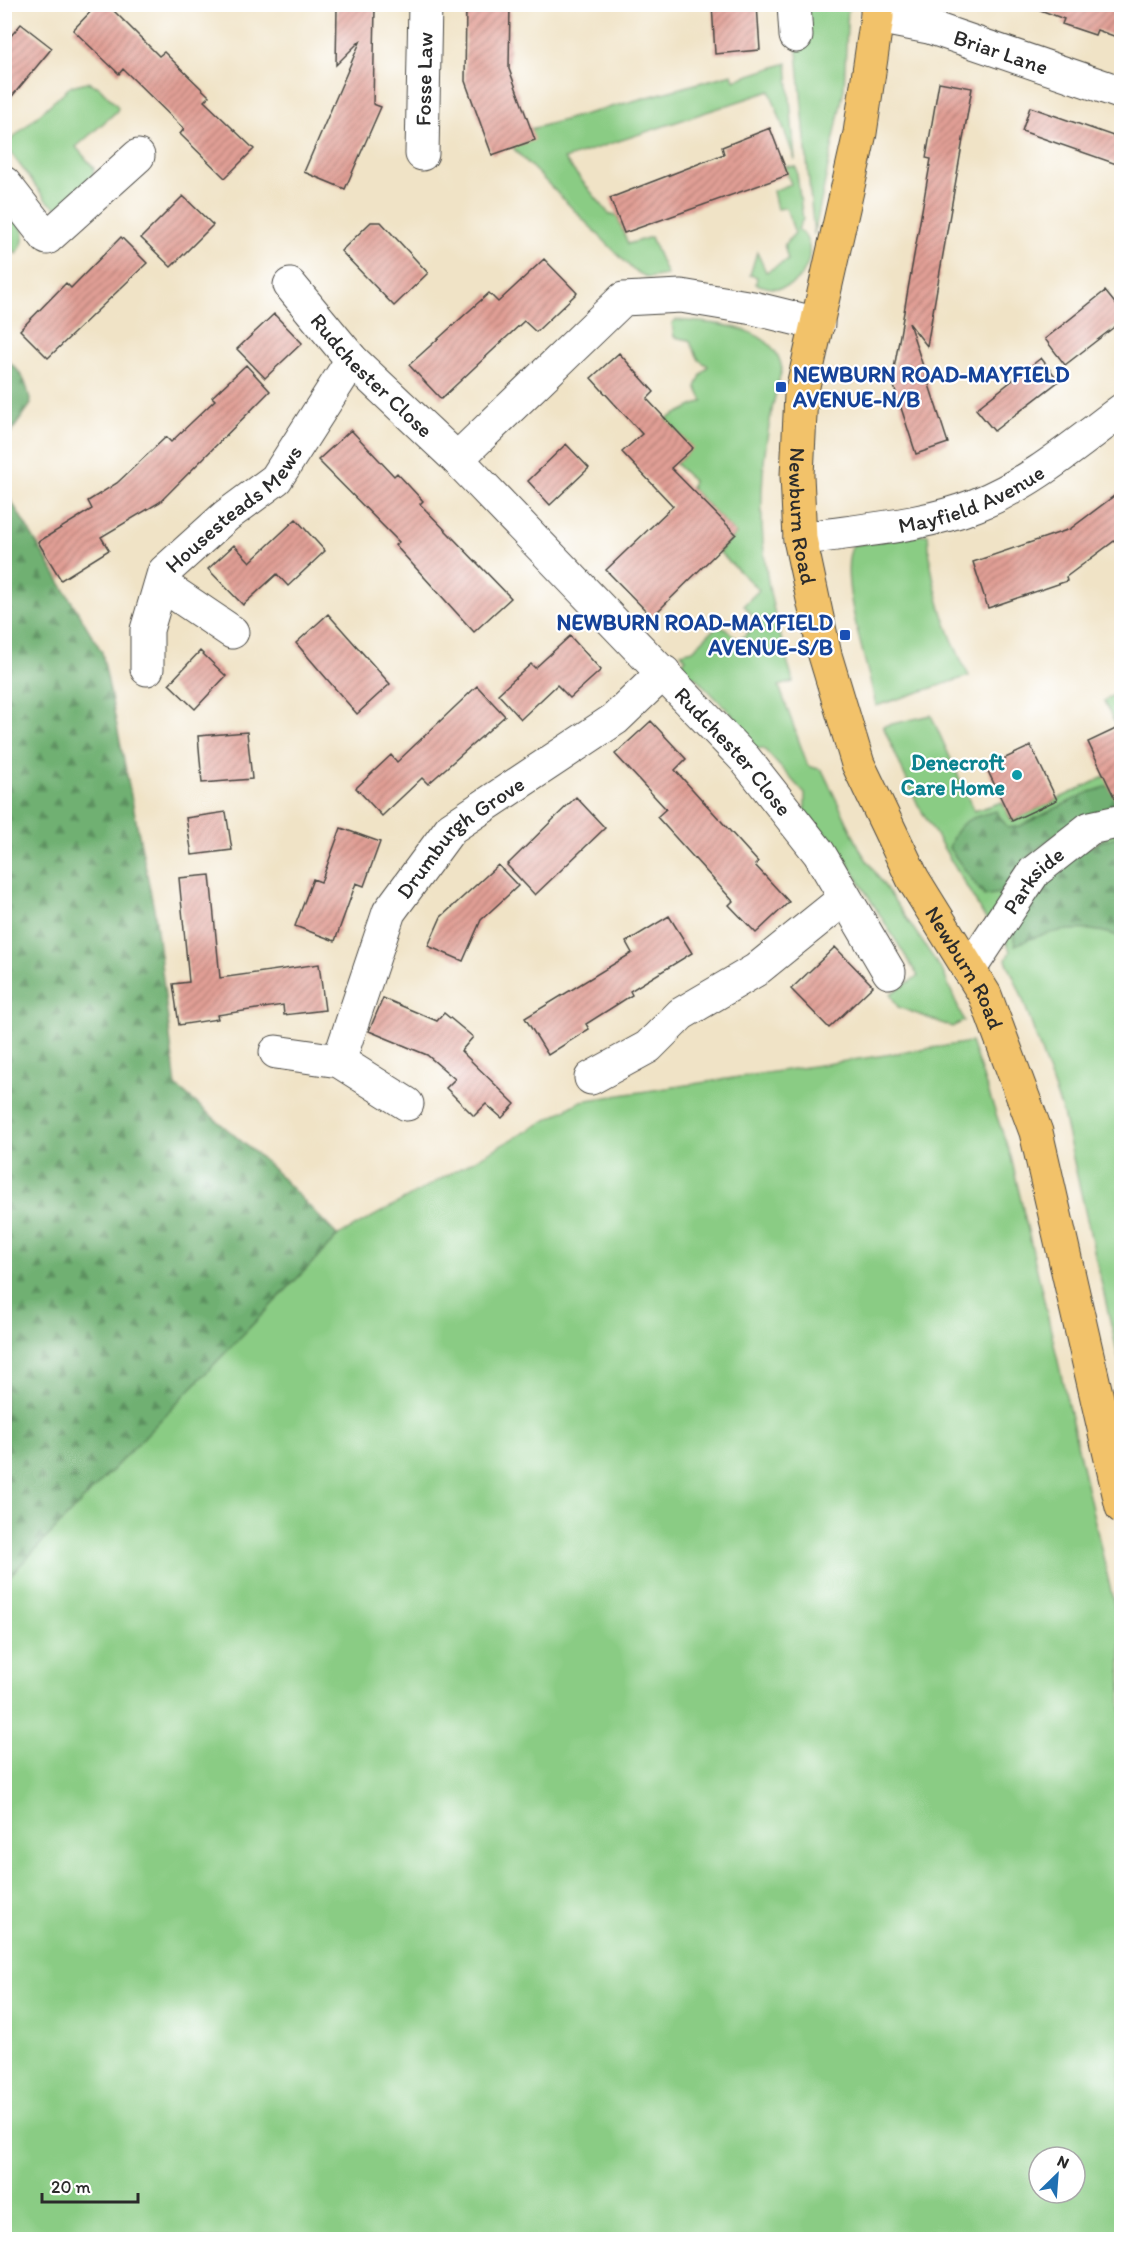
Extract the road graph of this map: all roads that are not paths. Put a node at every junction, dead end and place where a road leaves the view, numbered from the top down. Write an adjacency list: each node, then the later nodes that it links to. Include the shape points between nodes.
1 (425, 4): 4 (street, Fosse Law)
2 (877, 11): 3 (street, Briar Lane); 8 (main road, Newburn Road, via 860,133)
3 (1122, 93)
4 (422, 154)
5 (138, 156): 6 (street, via 47,238)
6 (4, 183)
7 (290, 285): 9 (street, Rudchester Close)
8 (818, 324): 11 (street, via 681,296 623,299); 12 (main road, Newburn Road, via 801,395 797,475)
9 (352, 360): 11 (street, Rudchester Close); 13 (street, Housesteads Mews, via 276,480 226,516 164,572)
10 (1122, 410): 12 (street, Mayfield Avenue, via 1037,473 975,505 937,517)
11 (457, 459): 16 (street, Rudchester Close)
12 (800, 539): 19 (main road, Newburn Road, via 825,655 858,764 913,879)
13 (161, 584): 14 (street); 15 (street, Housesteads Mews, via 147,630)
14 (231, 632)
15 (147, 669)
16 (664, 672): 18 (street, Rudchester Close, via 745,759 819,853); 22 (street, Drumburgh Grove, via 615,719 451,828 389,912)
17 (1122, 821): 19 (street, Parkside, via 1090,828 1034,872)
18 (845, 898): 20 (street, Rudchester Close); 23 (street, via 756,970 681,1014 648,1047)
19 (969, 970): 25 (main road, Newburn Road, via 985,995 1036,1132)
20 (889, 972)
21 (276, 1052): 22 (street)
22 (339, 1061): 24 (street)
23 (591, 1078)
24 (407, 1104)
25 (1122, 1507)

